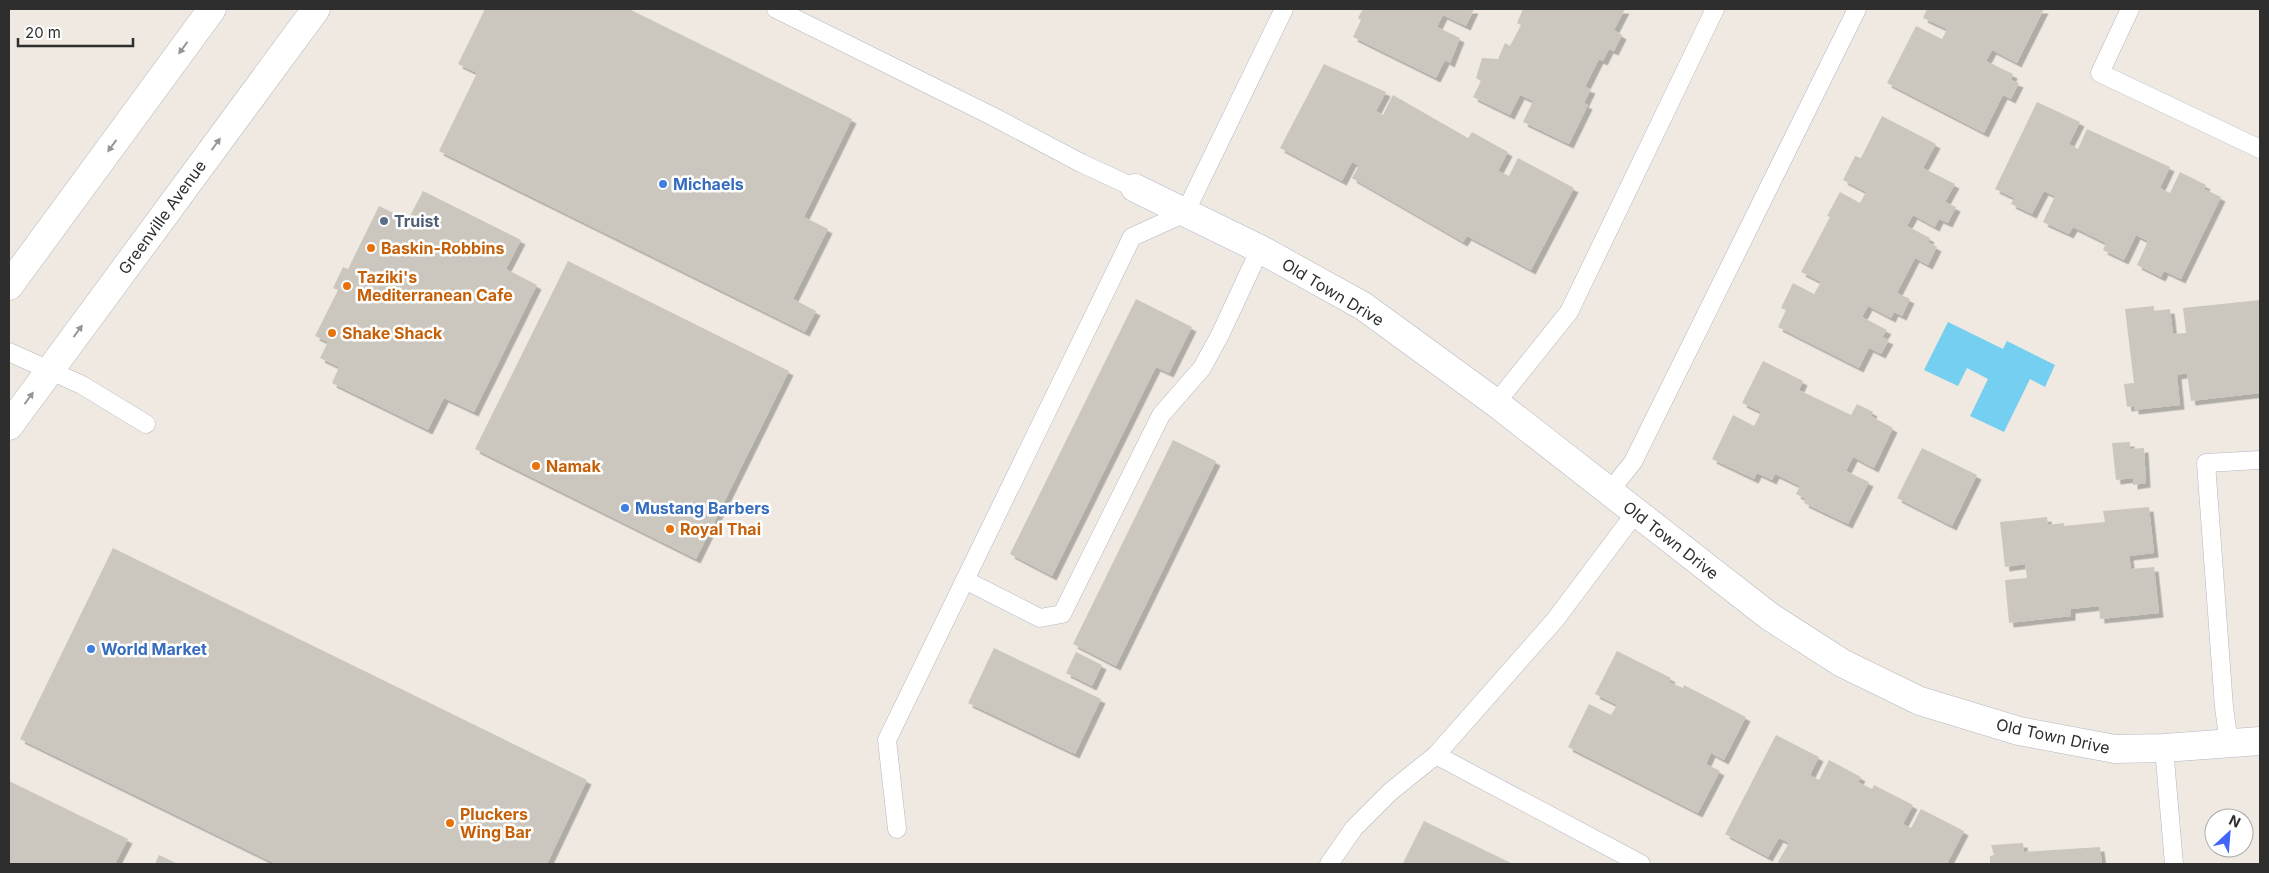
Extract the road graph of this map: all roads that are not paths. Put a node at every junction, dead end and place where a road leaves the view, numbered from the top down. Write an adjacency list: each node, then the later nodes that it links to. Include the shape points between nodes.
1 (212, 9): 12 (street, one-way to 12)
2 (316, 9): 14 (street, Greenville Avenue, one-way to 2)
3 (776, 9): 9 (lane)
4 (1284, 9): 10 (lane)
5 (1715, 9): 15 (lane, via 1569,312)
6 (1857, 9): 19 (lane, via 1633,462)
7 (2130, 9): 8 (lane, via 2100,73)
8 (2260, 149)
9 (1135, 188): 10 (street, Old Town Drive)
10 (1185, 212): 11 (street, Old Town Drive); 21 (lane, via 1132,238)
11 (1260, 249): 15 (street, Old Town Drive, via 1364,306); 21 (lane, via 1202,368 1161,415 1062,614 1040,618)
12 (9, 286)
13 (9, 352): 14 (lane)
14 (49, 371): 16 (lane, via 82,385); 17 (street, Greenville Avenue, one-way to 14)
15 (1496, 403): 19 (street, Old Town Drive)
16 (146, 424)
17 (9, 426)
18 (2260, 460): 23 (lane, via 2206,464)
19 (1609, 492): 20 (street, Old Town Drive)
20 (1636, 512): 24 (street, Old Town Drive, via 1769,616 1842,662 1920,701 2019,732 2115,749); 25 (lane, via 1555,620)
21 (965, 580): 26 (lane, via 887,740)
22 (2260, 741): 23 (street, Old Town Drive)
23 (2229, 744): 24 (street, Old Town Drive)
24 (2164, 748): 30 (lane)
25 (1436, 755): 27 (lane); 28 (lane, via 1390,792 1354,828)
26 (897, 829)
27 (1617, 859): 29 (lane)
28 (1329, 864)
29 (1641, 864)
30 (2174, 864)

